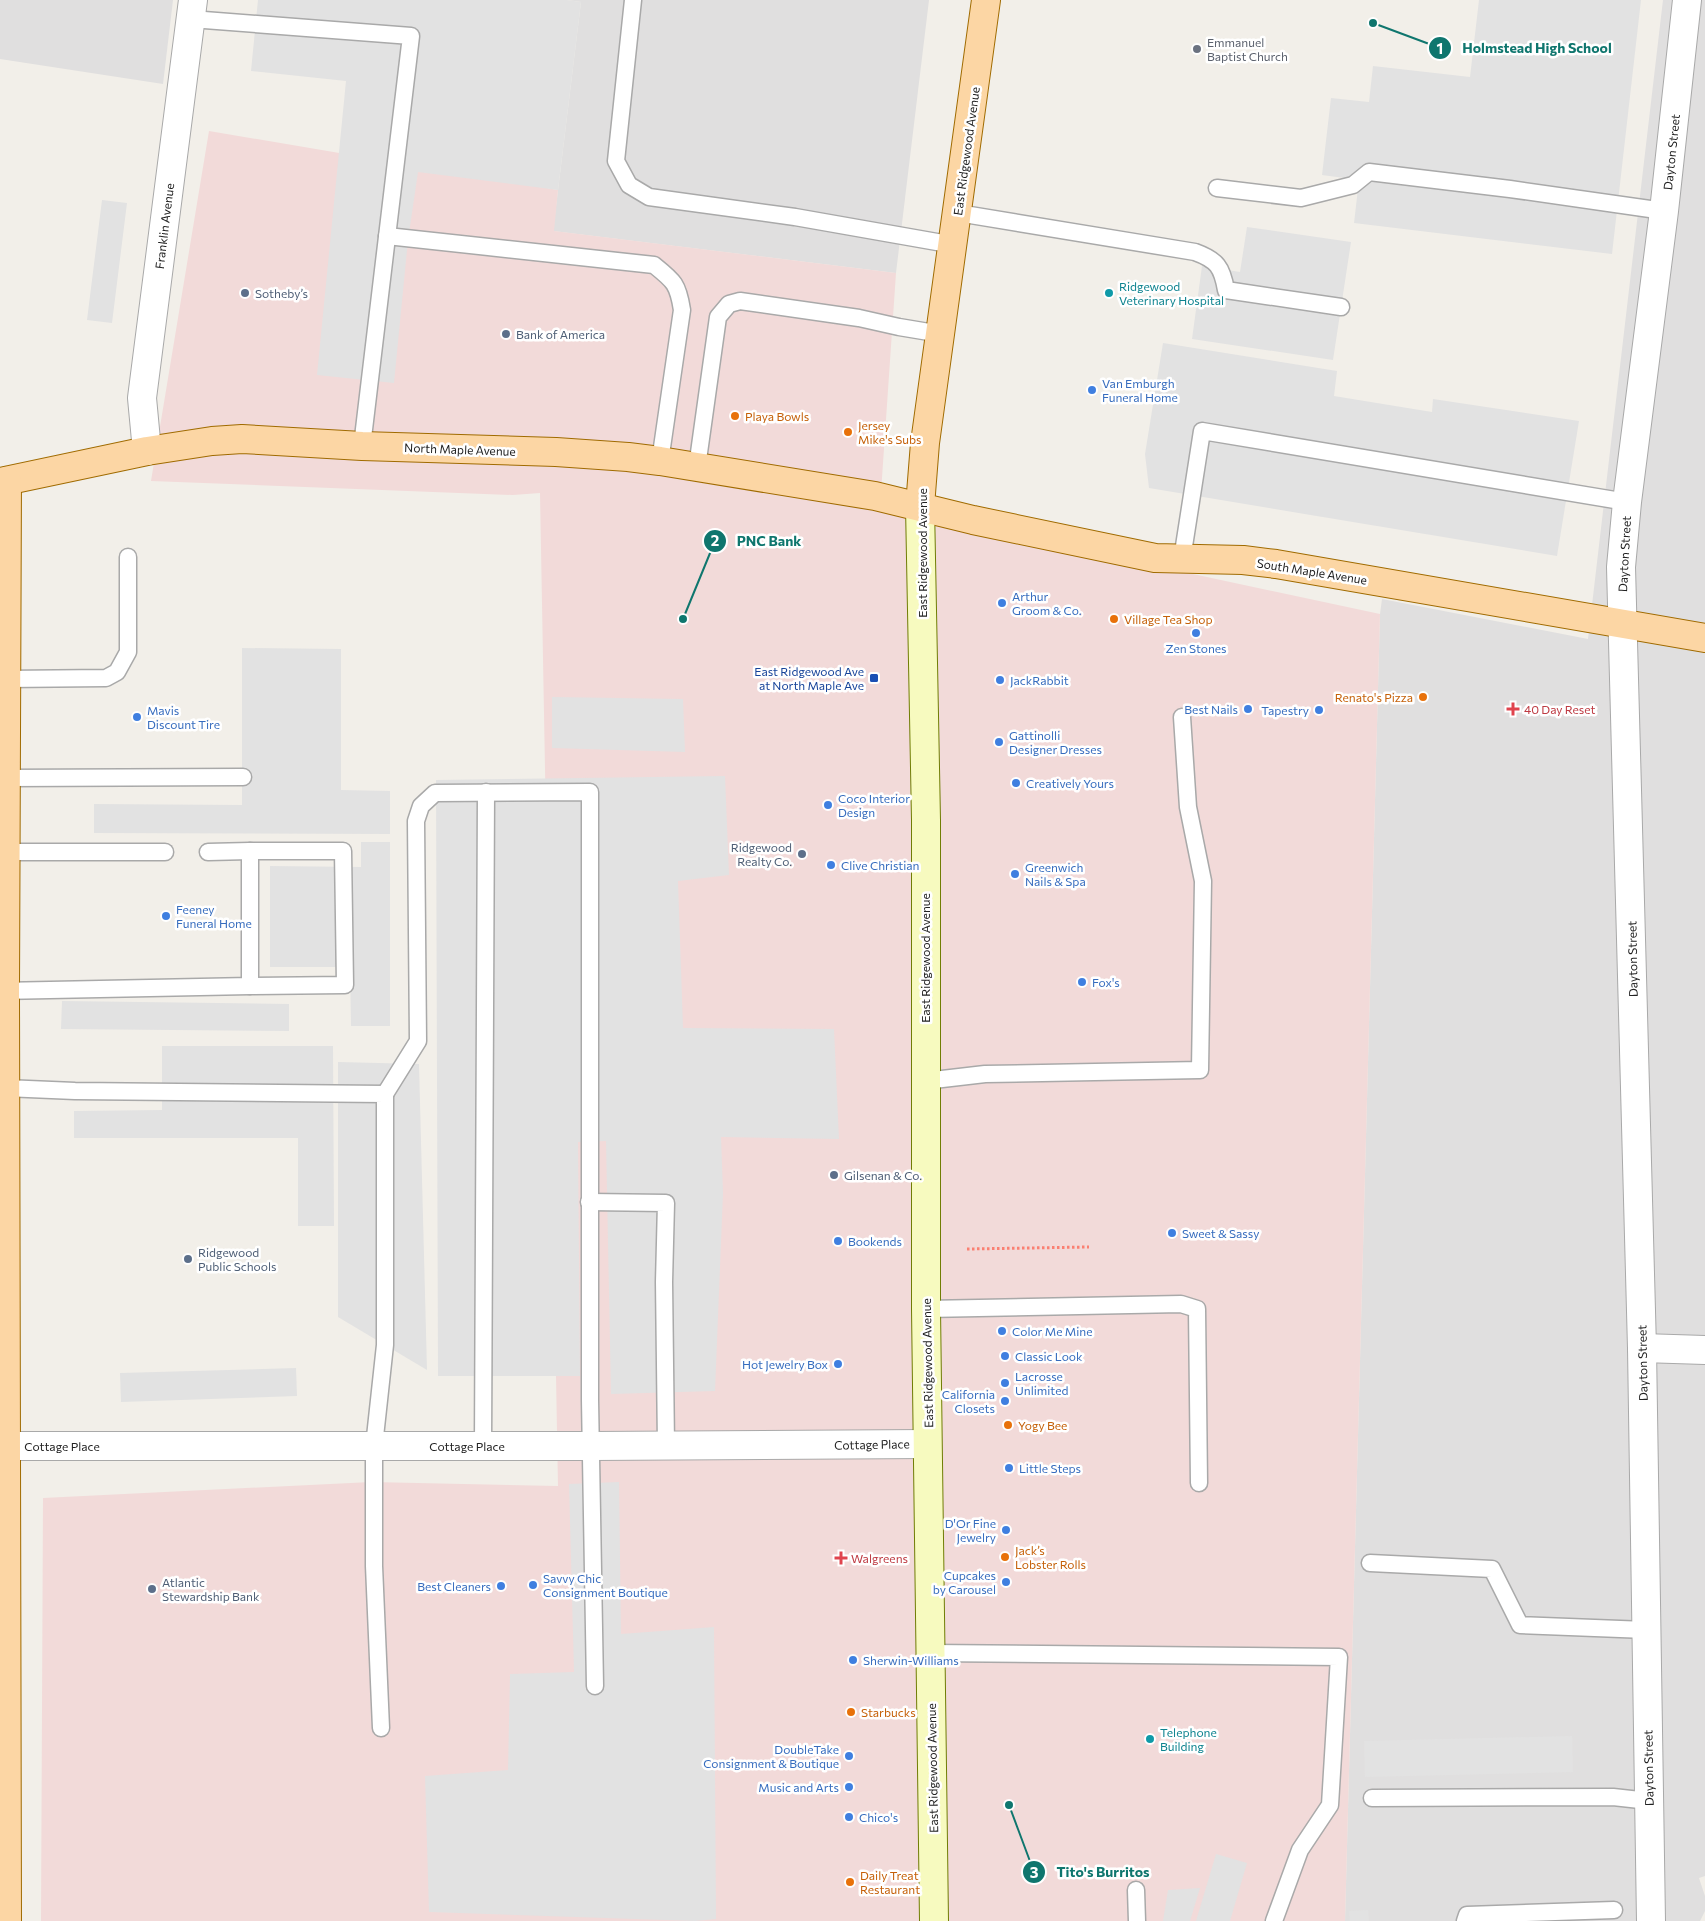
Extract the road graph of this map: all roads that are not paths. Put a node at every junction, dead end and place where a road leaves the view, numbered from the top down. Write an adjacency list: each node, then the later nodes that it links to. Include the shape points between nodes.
1 (633, 0): 9 (lane, via 616,161 629,185 649,197 795,217)
2 (986, 0): 7 (main road, East Ridgewood Avenue)
3 (1687, 0): 6 (street, Dayton Street)
4 (192, 9): 8 (lane, via 411,36); 13 (street, Franklin Avenue, via 142,398)
5 (1217, 188): 6 (lane, via 1301,198 1353,185 1369,172)
6 (1664, 211): 17 (street, Dayton Street)
7 (958, 213): 9 (main road, East Ridgewood Avenue); 10 (lane, via 1195,252 1210,258 1220,269 1226,290)
8 (387, 236): 12 (lane); 14 (lane, via 654,266 673,280 682,310)
9 (954, 245): 11 (main road, East Ridgewood Avenue)
10 (1341, 307)
11 (941, 334): 15 (lane, via 832,314 740,301 730,304 718,317); 18 (main road, East Ridgewood Avenue, via 925,443)
12 (362, 446): 13 (main road, North Maple Avenue, via 242,440); 14 (main road, North Maple Avenue, via 556,452)
13 (147, 451): 16 (main road, North Maple Avenue)
14 (660, 461): 15 (main road, North Maple Avenue)
15 (697, 467): 18 (main road, North Maple Avenue)
16 (4, 482): 23 (main road)
17 (1627, 502): 20 (lane, via 1202,431); 21 (street, Dayton Street)
18 (920, 506): 20 (main road, South Maple Avenue, via 1092,546 1155,558); 34 (street, East Ridgewood Avenue, via 926,820)
19 (128, 558): 23 (lane, via 128,652 117,672 106,678)
20 (1182, 559): 21 (main road, South Maple Avenue, via 1276,564)
21 (1622, 622): 22 (main road, South Maple Avenue); 41 (street, Dayton Street)
22 (1705, 638)
23 (6, 679): 26 (main road)
24 (1182, 717): 34 (lane, via 1188,807 1203,881 1200,1070 985,1074)
25 (243, 777): 26 (lane)
26 (6, 778): 29 (main road)
27 (486, 792): 36 (lane, via 435,793 421,806 416,821 418,1041); 38 (lane, via 590,792); 45 (lane)
28 (250, 851): 31 (lane); 32 (lane); 32 (lane, via 344,851 345,985)
29 (6, 852): 30 (lane); 33 (main road)
30 (165, 852)
31 (208, 852)
32 (250, 986): 33 (lane)
33 (2, 991): 35 (main road)
34 (925, 1081): 40 (street, East Ridgewood Avenue)
35 (5, 1088): 36 (lane); 37 (main road)
36 (386, 1094): 44 (lane, via 384,1345)
37 (3, 1182): 39 (main road)
38 (589, 1202): 46 (lane); 47 (lane, via 666,1203)
39 (3, 1281): 48 (main road)
40 (926, 1309): 43 (street, East Ridgewood Avenue); 49 (lane, via 1181,1304 1197,1309)
41 (1642, 1348): 42 (street); 52 (street, Dayton Street)
42 (1705, 1350)
43 (928, 1444): 47 (street, Cottage Place); 53 (street, East Ridgewood Avenue)
44 (374, 1446): 45 (street, Cottage Place); 48 (street, Cottage Place); 55 (lane, via 374,1566)
45 (483, 1446): 46 (street, Cottage Place)
46 (592, 1446): 47 (street, Cottage Place); 54 (lane)
47 (666, 1446)
48 (4, 1459): 51 (main road)
49 (1199, 1483)
50 (1370, 1563): 52 (lane, via 1492,1568 1520,1624)
51 (3, 1595): 58 (main road)
52 (1646, 1630): 57 (street, Dayton Street)
53 (930, 1653): 62 (street, East Ridgewood Avenue); 64 (lane, via 1339,1657 1330,1805 1300,1850)
54 (595, 1686)
55 (381, 1728)
56 (1372, 1798): 57 (lane, via 1613,1797)
57 (1649, 1801): 66 (street, Dayton Street)
58 (3, 1880): 61 (main road)
59 (1136, 1890): 63 (lane)
60 (1614, 1910): 65 (lane, via 1467,1915)
61 (7, 1921)
62 (934, 1921)
63 (1137, 1921)
64 (1274, 1921)
65 (1465, 1921)
66 (1651, 1921)

